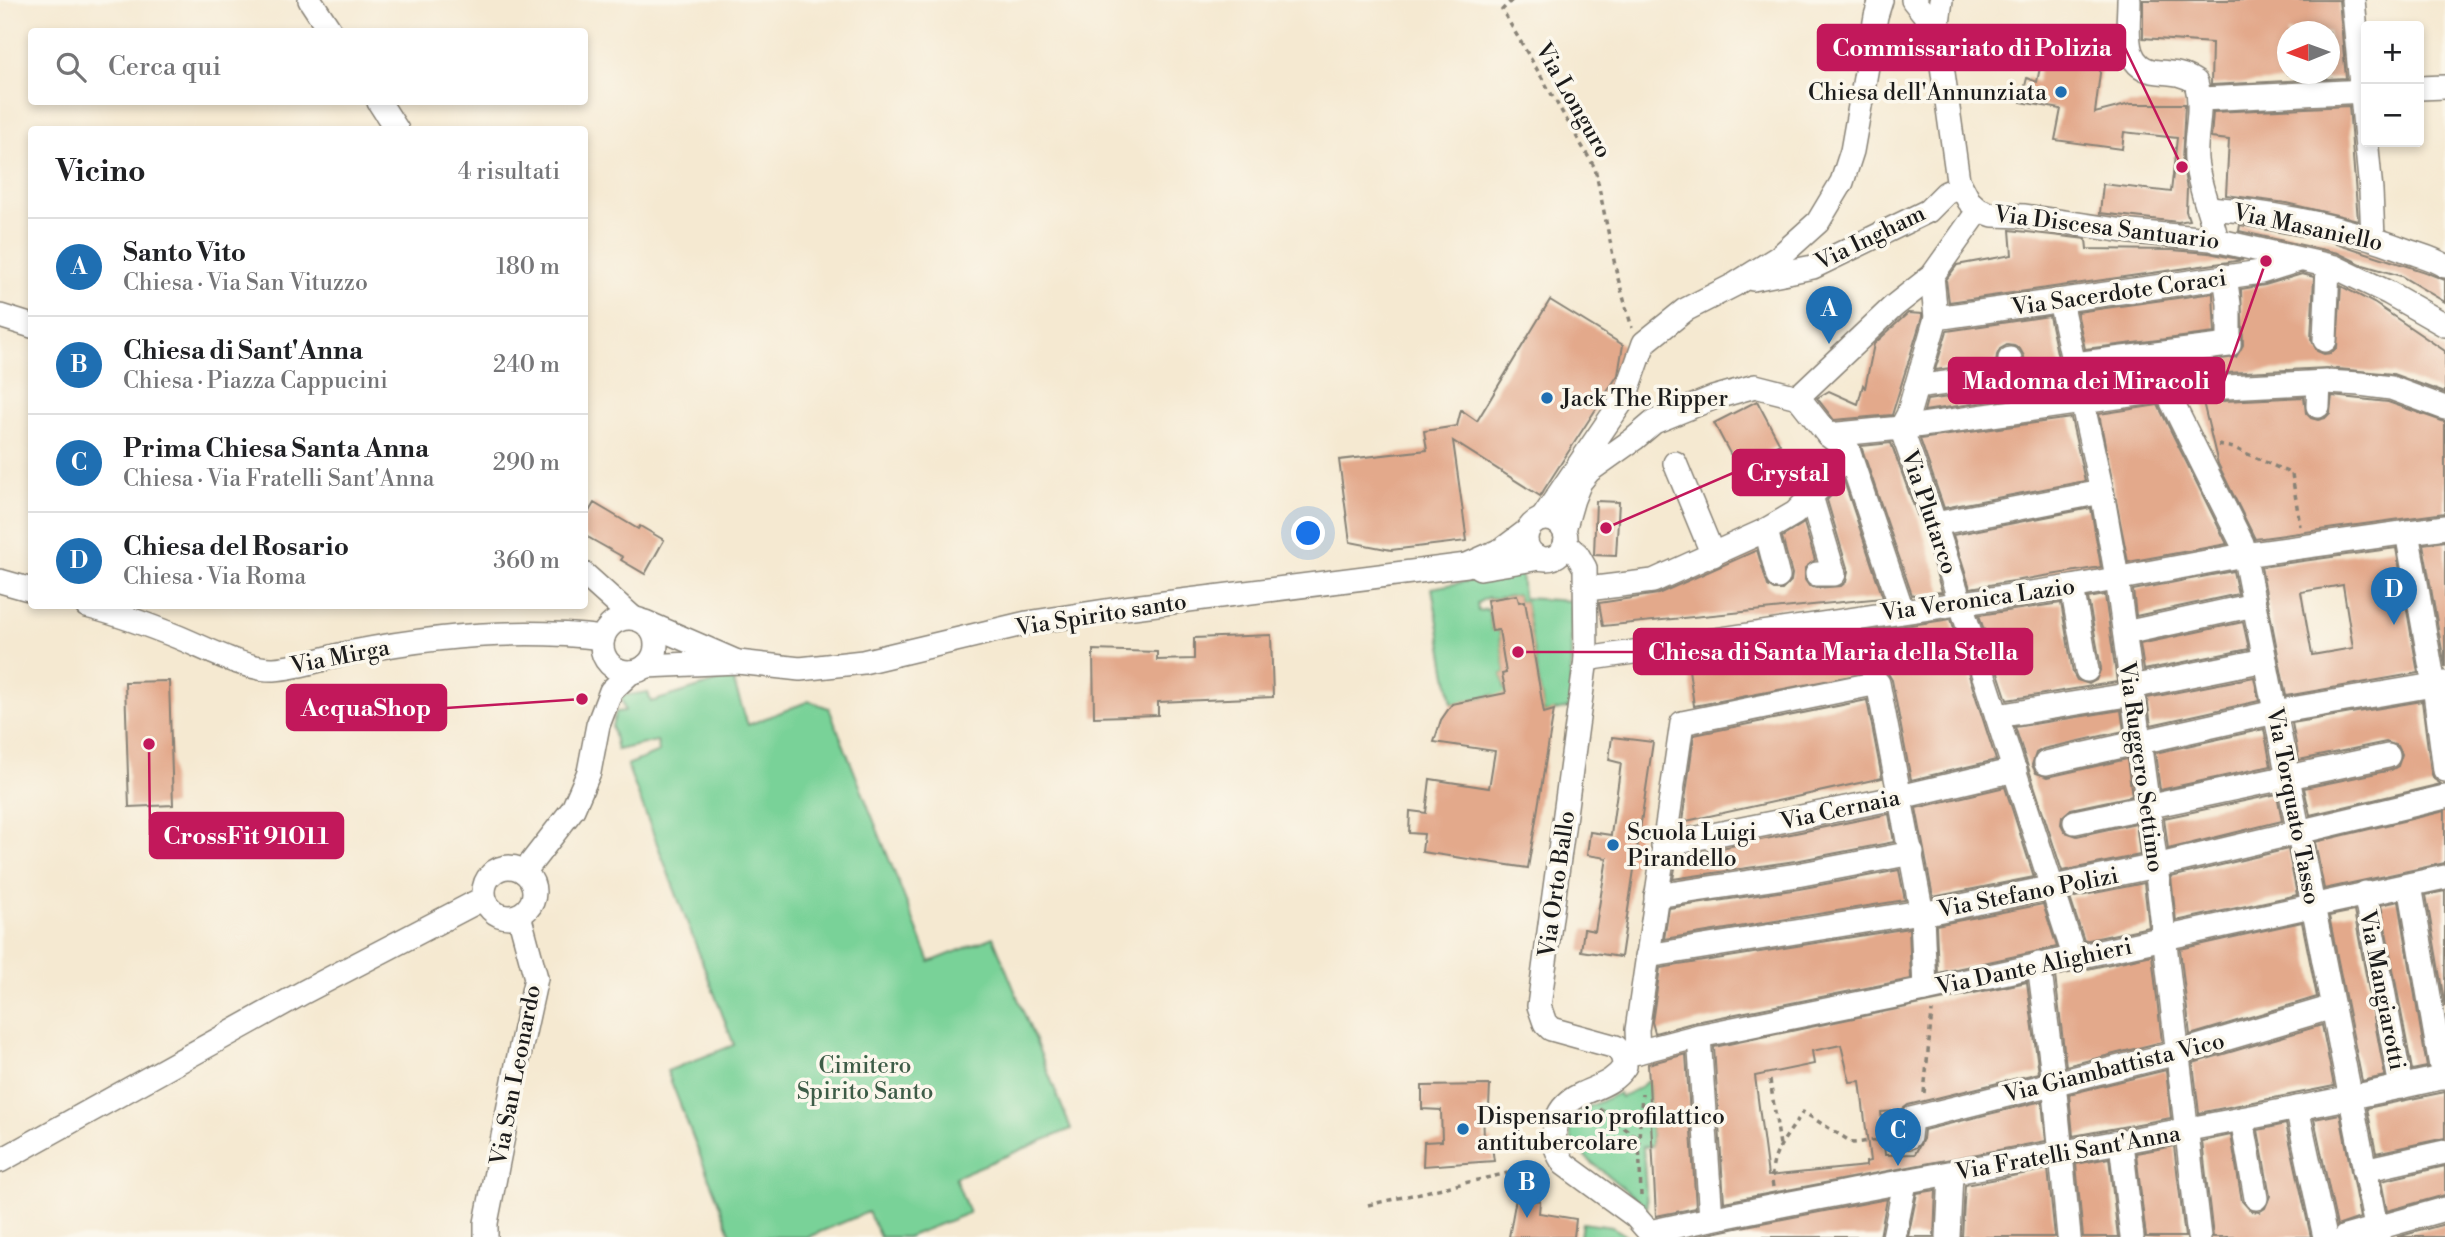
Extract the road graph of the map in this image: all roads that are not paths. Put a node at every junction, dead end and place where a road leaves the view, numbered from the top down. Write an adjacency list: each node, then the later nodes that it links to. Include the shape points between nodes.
1 (310, 0): 7 (street)
2 (1881, 0): 27 (street, via 1842,182 1818,222 1779,257)
3 (1913, 0): 8 (street)
4 (1941, 0): 8 (street)
5 (2129, 0): 13 (street, via 2130,52 2135,63 2148,71 2185,74 2196,82)
6 (2353, 0): 9 (street)
7 (328, 28)
8 (1937, 30): 17 (street)
9 (2363, 84)
10 (2445, 87): 11 (street)
11 (2424, 88)
12 (2361, 91): 13 (street)
13 (2201, 99): 18 (street, via 2196,158)
14 (381, 105): 15 (street)
15 (394, 126)
16 (2367, 147): 20 (street)
17 (1960, 187): 19 (street, Via Discesa Santuario); 27 (street, Via Ingham, via 1946,193 1928,211 1813,267)
18 (2209, 208): 20 (street, Via Masaniello, via 2253,211); 21 (street)
19 (1979, 210): 21 (street, Via Discesa Santuario); 25 (street)
20 (2373, 238): 24 (street, Via Masaniello)
21 (2217, 241): 22 (street, Via Discesa Santuario)
22 (2301, 259): 23 (street, Via Discesa Santuario); 26 (street, Via Sacerdote Coraci, via 2261,272)
23 (2328, 265): 32 (street, Via Discesa Santuario); 33 (street)
24 (2445, 266)
25 (1932, 276): 30 (street, Via Plutarco); 38 (street)
26 (2225, 276): 28 (street, Via Sacerdote Coraci); 35 (street, via 2229,345)
27 (1734, 285): 48 (street, via 1685,310 1644,343 1625,397)
28 (2060, 301): 30 (street, Via Sacerdote Coraci); 35 (street, Via Ruggero Settimo)
29 (0, 316): 31 (street)
30 (1937, 318): 36 (street, Via Plutarco)
31 (28, 325)
32 (2445, 325)
33 (2326, 340)
34 (2010, 359): 36 (street, via 2013,374)
35 (2074, 364): 39 (street, Via Ruggero Settimo)
36 (1916, 387): 41 (street, Via Plutarco)
37 (2166, 390): 39 (street); 40 (street, via 2318,394 2374,385); 54 (street, Via Torquato Tasso)
38 (1798, 397): 42 (street); 52 (street, via 1755,386 1654,422 1589,471 1577,491)
39 (2081, 401): 41 (street); 45 (street, Via Ruggero Settimo)
40 (2445, 408)
41 (1901, 428): 42 (street); 47 (street, Via Plutarco)
42 (1828, 436): 43 (street)
43 (1848, 450): 46 (street); 69 (street)
44 (1675, 463): 53 (street)
45 (2102, 492): 47 (street); 60 (street, Via Ruggero Settimo)
46 (1811, 496): 50 (street, via 1795,513); 56 (street)
47 (1935, 524): 66 (street, Via Plutarco)
48 (1534, 525): 52 (street, via 1555,521); 55 (street, via 1526,545); 57 (street, via 1503,549)
49 (2445, 527): 51 (street, Via Veronica Lazio)
50 (1766, 530): 53 (street); 59 (street)
51 (2407, 532): 54 (street, Via Veronica Lazio); 78 (street)
52 (1565, 537): 55 (street, via 1558,555); 65 (street, via 1582,561)
53 (1713, 555): 65 (street, via 1653,581)
54 (2244, 555): 60 (street, Via Veronica Lazio); 67 (street, Via Torquato Tasso)
55 (1543, 559): 57 (street, via 1483,569); 65 (street, via 1572,575)
56 (1832, 562)
57 (1467, 565): 75 (street, Via Spirito santo, via 1027,623 863,662 800,669)
58 (588, 577): 70 (street)
59 (1778, 577)
60 (2117, 578): 63 (street, Via Veronica Lazio); 71 (street, Via Ruggero Settimo)
61 (588, 580): 72 (street)
62 (0, 581): 64 (street)
63 (2072, 587): 66 (street, Via Veronica Lazio); 77 (street)
64 (28, 589)
65 (1587, 597): 73 (street)
66 (1960, 603): 69 (street, Via Veronica Lazio); 81 (street, Via Plutarco)
67 (2254, 605): 71 (street); 74 (street, Via Torquato Tasso)
68 (99, 609): 72 (street, Via Mirga, via 234,661 272,669 352,652 466,637 577,635)
69 (1902, 610): 73 (street, Via Veronica Lazio)
70 (639, 620): 72 (street, via 614,622); 75 (street, Via Spirito santo); 76 (street, via 656,643 655,652)
71 (2124, 633): 79 (street, Via Ruggero Settimo)
72 (604, 640): 76 (street, via 614,668); 82 (street)
73 (1586, 659): 114 (street, Via Orto Ballo, via 1539,1006 1551,1030)
74 (2265, 660): 79 (street); 80 (street, Via Torquato Tasso)
75 (738, 662): 76 (street, Via Spirito santo)
76 (639, 669): 82 (street, via 611,691)
77 (2087, 670)
78 (2439, 684): 80 (street); 86 (street)
79 (2132, 688): 81 (street, via 2121,696); 83 (street, Via Ruggero Settimo)
80 (2275, 712): 83 (street); 88 (street, Via Torquato Tasso)
81 (1997, 716): 87 (street, Via Plutarco)
82 (598, 725): 97 (street, via 589,772 573,809)
83 (2140, 743): 85 (street); 91 (street, Via Ruggero Settimo)
84 (2388, 756): 88 (street)
85 (2046, 763)
86 (2445, 769)
87 (2015, 770): 89 (street, Via Cernaia); 100 (street, Via Plutarco)
88 (2287, 776): 91 (street); 93 (street, Via Torquato Tasso)
89 (1900, 797): 94 (street, Via Cernaia); 94 (street, via 1878,683 1682,723); 95 (street)
90 (2445, 797): 93 (street, Via Stefano Polizi)
91 (2147, 808): 92 (street); 96 (street, Via Ruggero Settimo)
92 (2075, 822)
93 (2299, 832): 96 (street, Via Stefano Polizi); 104 (street, Via Torquato Tasso)
94 (1663, 845): 102 (street)
95 (1912, 853): 102 (street); 105 (street)
96 (2156, 866): 100 (street, Via Stefano Polizi); 107 (street, Via Ruggero Settimo)
97 (524, 872): 103 (street, via 499,869 487,881); 106 (street, via 534,895)
98 (2445, 877): 99 (street, Via Dante Alighieri)
99 (2410, 885): 101 (street, Via Dante Alighieri); 116 (street)
100 (2054, 888): 105 (street, Via Stefano Polizi); 108 (street, Via Plutarco)
101 (2365, 893): 104 (street, Via Dante Alighieri); 118 (street, Via Mangiarotti)
102 (1656, 896): 109 (street)
103 (484, 898): 106 (street, via 502,916); 127 (street)
104 (2313, 905): 107 (street, Via Dante Alighieri); 112 (street, Via Torquato Tasso)
105 (1922, 914): 109 (street, Via Stefano Polizi); 111 (street)
106 (519, 915): 136 (street, Via San Leonardo, via 536,978)
107 (2164, 937): 110 (street, Via Dante Alighieri); 115 (street, Via Ruggero Settimo)
108 (2071, 946)
109 (1647, 956): 114 (street)
110 (2039, 964): 111 (street, Via Dante Alighieri); 117 (street)
111 (1930, 989): 113 (street, Via Dante Alighieri)
112 (2333, 1007): 115 (street, Via Giambattista Vico); 119 (street, Via Torquato Tasso)
113 (1699, 1037): 114 (street, Via Dante Alighieri); 133 (street)
114 (1630, 1053): 135 (street, via 1625,1066 1607,1085 1568,1103 1557,1120 1553,1140 1564,1164 1635,1216)
115 (2177, 1053): 117 (street, Via Giambattista Vico); 122 (street, Via Ruggero Settimo)
116 (2444, 1077): 118 (street, Via Fratelli Sant'Anna)
117 (2054, 1082): 123 (street, Via Giambattista Vico, via 1911,1119); 126 (street)
118 (2401, 1087): 119 (street, Via Fratelli Sant'Anna)
119 (2350, 1097): 120 (street, Via Fratelli Sant'Anna); 128 (street, Via Torquato Tasso)
120 (2297, 1108): 121 (street, Via Fratelli Sant'Anna); 142 (street)
121 (2242, 1119): 122 (street, Via Fratelli Sant'Anna); 131 (street)
122 (2186, 1131): 124 (street, Via Fratelli Sant'Anna); 141 (street, Via Ruggero Settimo)
123 (1909, 1137)
124 (2121, 1143): 126 (street, Via Fratelli Sant'Anna); 140 (street)
125 (2445, 1152): 128 (street)
126 (2062, 1153): 129 (street, Via Fratelli Sant'Anna); 139 (street)
127 (0, 1161)
128 (2364, 1170): 134 (street, Via Torquato Tasso)
129 (1951, 1174): 130 (street, Via Fratelli Sant'Anna); 138 (street)
130 (1905, 1183): 133 (street, Via Fratelli Sant'Anna); 137 (street)
131 (2256, 1198)
132 (2445, 1209): 134 (street)
133 (1711, 1219): 135 (street, Via Fratelli Sant'Anna)
134 (2377, 1233): 143 (street)
135 (1649, 1235)
136 (486, 1237)
137 (1894, 1237)
138 (1948, 1237)
139 (2069, 1237)
140 (2132, 1237)
141 (2199, 1237)
142 (2325, 1237)
143 (2345, 1237)

